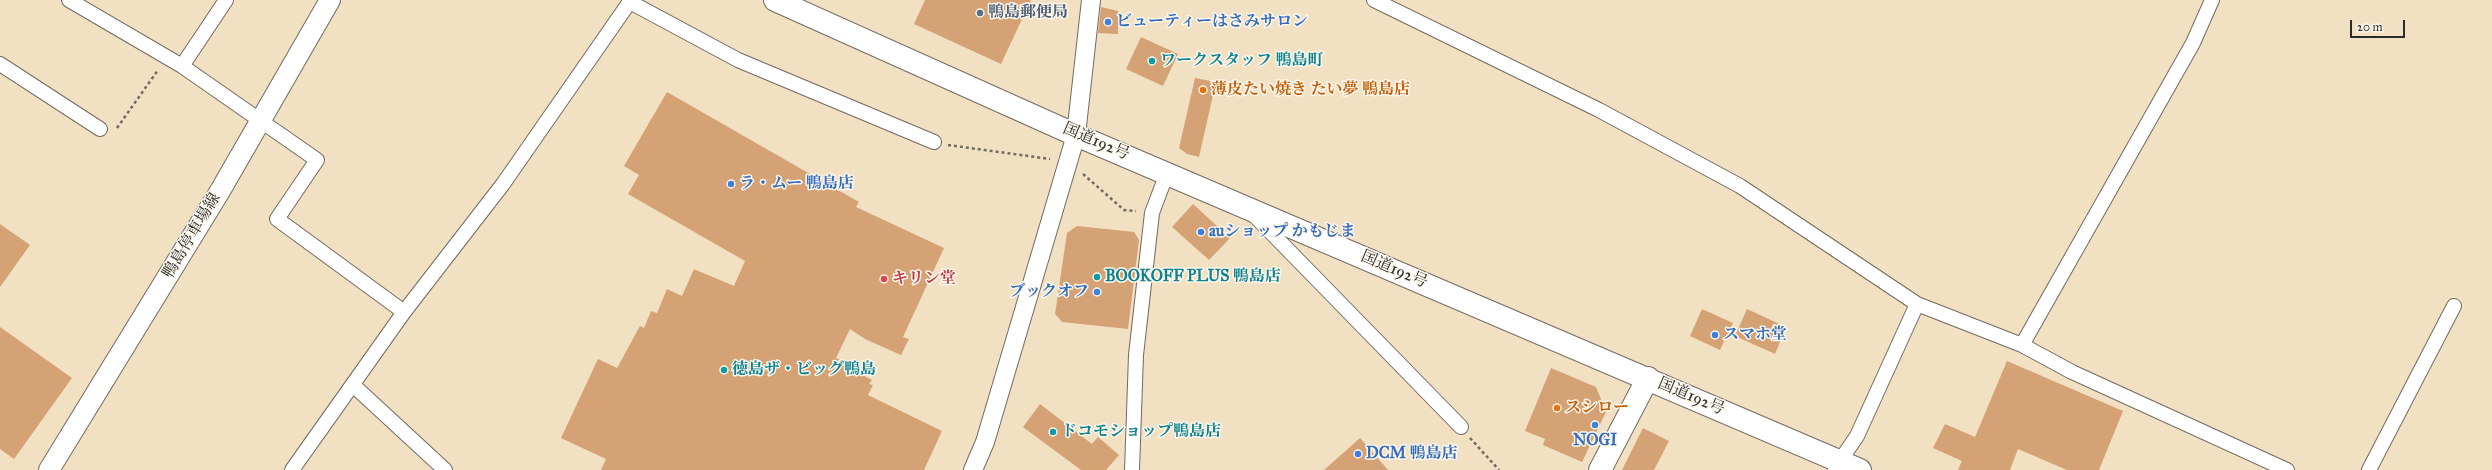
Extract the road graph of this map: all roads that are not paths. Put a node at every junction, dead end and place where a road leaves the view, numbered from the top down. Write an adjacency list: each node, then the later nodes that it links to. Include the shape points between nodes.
1 (69, 0): 10 (street)
2 (226, 0): 10 (street)
3 (330, 0): 11 (main road, 鴨島停車場線)
4 (774, 0): 13 (highway, 国道192号)
5 (1091, 0): 13 (street)
6 (1374, 0): 17 (street, via 1599,110 1740,186)
7 (2212, 0): 20 (street, via 2193,43)
8 (631, 1): 14 (street, via 738,60); 19 (street, via 503,184)
9 (0, 64): 12 (street)
10 (182, 66): 11 (street)
11 (262, 120): 19 (street, via 317,160 277,219); 25 (main road, 鴨島停車場線)
12 (100, 130)
13 (1076, 135): 15 (highway, 国道192号); 28 (street, via 985,442)
14 (934, 142)
15 (1167, 173): 16 (highway, 国道192号); 29 (street, via 1152,213 1136,355)
16 (1244, 206): 21 (highway, 国道192号); 23 (street)
17 (1917, 304): 20 (street); 24 (street, via 1857,436)
18 (2454, 306): 33 (street)
19 (404, 312): 22 (street)
20 (2022, 345): 32 (street, via 2072,372)
21 (1648, 378): 24 (highway, 国道192号); 30 (highway)
22 (354, 385): 26 (street); 27 (street)
23 (1461, 427)
24 (1836, 465): 31 (highway, 国道192号)
25 (49, 470)
26 (292, 470)
27 (445, 470)
28 (973, 470)
29 (1132, 470)
30 (1600, 470)
31 (1860, 470)
32 (2287, 470)
33 (2369, 470)

